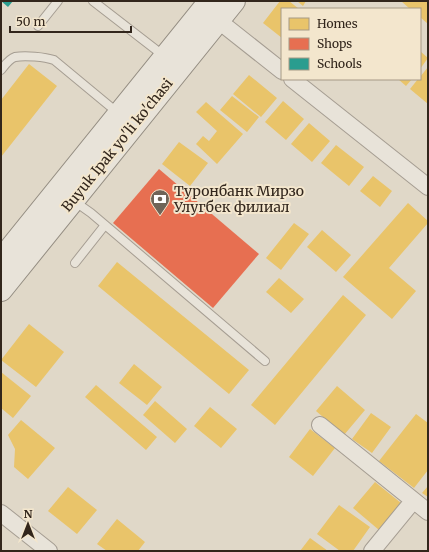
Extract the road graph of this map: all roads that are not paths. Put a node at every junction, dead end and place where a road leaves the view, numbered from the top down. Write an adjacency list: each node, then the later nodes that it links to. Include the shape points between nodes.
1 (58, 1): 5 (lane)
2 (93, 1): 6 (lane)
3 (234, 1): 4 (main road, Buyuk Ipak yo'li ko'chasi)
4 (210, 10): 6 (main road, Buyuk Ipak yo'li ko'chasi); 8 (street); 12 (main road, Buyuk Ipak yo'li ko'chasi)
5 (38, 26)
6 (165, 56): 10 (main road, Buyuk Ipak yo'li ko'chasi)
7 (1, 70): 10 (lane, via 15,57 45,57 54,60)
8 (281, 70)
9 (293, 80): 11 (street)
10 (119, 114): 14 (main road, Buyuk Ipak yo'li ko'chasi)
11 (428, 187)
12 (73, 201): 13 (lane); 16 (main road, Buyuk Ipak yo'li ko'chasi)
13 (105, 225): 15 (lane); 17 (lane)
14 (1, 260)
15 (75, 264)
16 (1, 290)
17 (265, 361)
18 (320, 425): 19 (street)
19 (413, 501): 20 (street); 23 (street)
20 (428, 512)
21 (1, 513): 22 (street)
22 (49, 551)
23 (372, 551)

